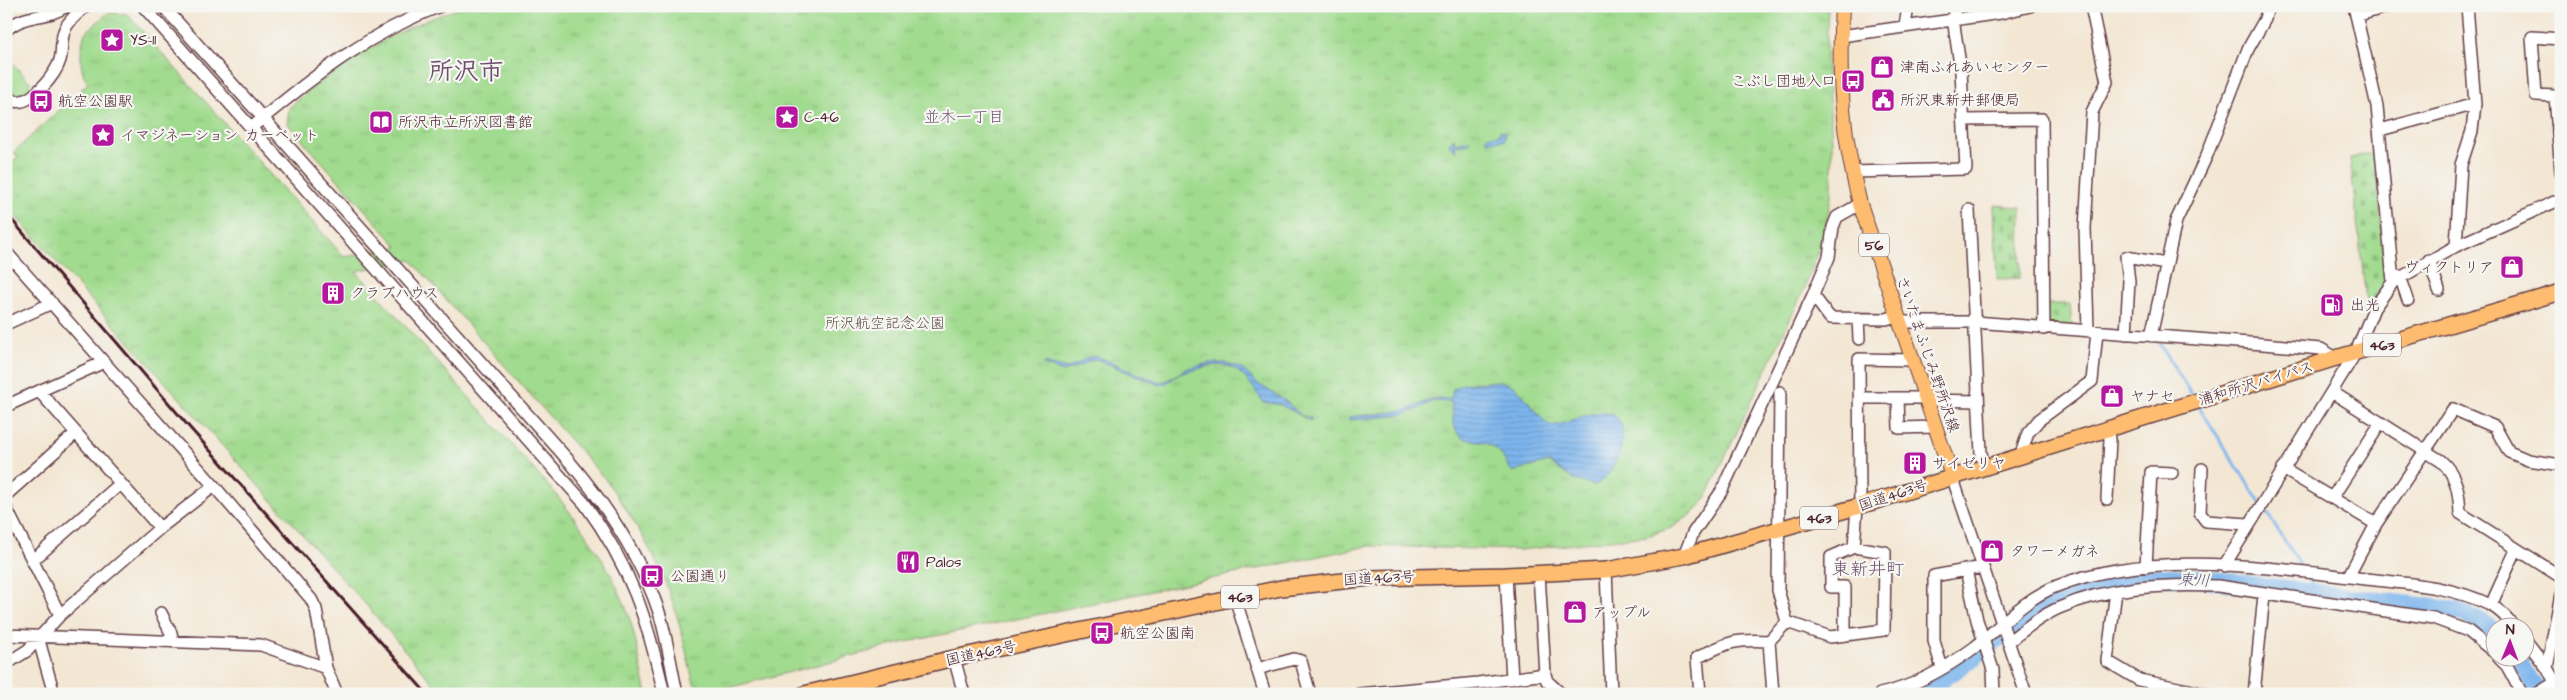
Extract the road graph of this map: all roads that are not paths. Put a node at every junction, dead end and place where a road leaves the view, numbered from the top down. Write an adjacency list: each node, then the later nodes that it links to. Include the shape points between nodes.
1 (66, 6): 17 (street, via 20,20)
2 (86, 6): 20 (street, via 64,30 60,61 53,75 22,101 14,101)
3 (143, 6): 24 (street)
4 (163, 6): 22 (street)
5 (440, 6): 22 (street, via 358,45)
6 (1842, 6): 18 (main road, さいたまふじみ野所沢線 / 56)
7 (1908, 6): 16 (street)
8 (1955, 6): 15 (street)
9 (2030, 6): 15 (street)
10 (2091, 6): 46 (street, via 2107,82 2092,112 2085,228)
11 (2268, 6): 34 (street, via 2207,155 2176,221)
12 (2389, 6): 14 (street)
13 (2467, 6): 21 (street)
14 (2355, 11): 25 (street)
15 (1953, 19): 16 (street); 23 (street)
16 (1906, 26): 18 (street)
17 (6, 30)
18 (1841, 36): 26 (main road, さいたまふじみ野所沢線 / 56, via 1840,95)
19 (2561, 39): 27 (street, via 2532,37 2536,96 2555,96)
20 (6, 94)
21 (2475, 104): 25 (street); 31 (street, via 2472,131 2462,165)
22 (262, 119): 24 (street); 134 (street, via 602,501 629,544 648,584 668,645)
23 (1964, 120): 26 (street, via 1966,170); 45 (street, via 2042,119)
24 (251, 128): 133 (street, via 585,504 614,548 637,595 648,625)
25 (2380, 130): 35 (street)
26 (1852, 172): 29 (main road, さいたまふじみ野所沢線 / 56)
27 (2561, 172)
28 (2561, 199): 31 (street)
29 (1860, 204): 38 (street, via 1837,217 1829,257); 42 (main road, さいたまふじみ野所沢線 / 56)
30 (1969, 210): 43 (street)
31 (2456, 246): 33 (street)
32 (6, 252): 40 (street)
33 (2429, 260): 35 (street); 36 (street)
34 (2166, 264): 47 (street, via 2126,257 2130,281); 48 (street)
35 (2396, 279): 39 (street); 50 (street, via 2374,308)
36 (2438, 290)
37 (2561, 292): 50 (highway, 浦和所沢バイパス / 463)
38 (1813, 294): 41 (street, via 1830,318); 87 (street, via 1721,492 1693,533)
39 (2408, 300)
40 (52, 303): 44 (street); 53 (street)
41 (1858, 318): 42 (street); 49 (street)
42 (1898, 319): 43 (street); 52 (main road, さいたまふじみ野所沢線 / 56)
43 (1975, 322): 45 (street); 60 (street)
44 (6, 324)
45 (2044, 329): 46 (street)
46 (2092, 331): 47 (street); 67 (street, via 2092,381 2039,420 2028,433)
47 (2126, 334): 48 (street)
48 (2151, 336): 51 (street, via 2322,349)
49 (1859, 339)
50 (2356, 352): 51 (highway, 浦和所沢バイパス / 463); 56 (street)
51 (2336, 358): 64 (highway, 浦和所沢バイパス / 463)
52 (1912, 360): 57 (street, via 1859,359); 59 (main road, さいたまふじみ野所沢線 / 56)
53 (104, 362): 54 (street); 75 (street)
54 (38, 391): 61 (street); 65 (street)
55 (1780, 392): 84 (street)
56 (2332, 392): 62 (street); 71 (street)
57 (1860, 398): 58 (street); 79 (street)
58 (1898, 398): 59 (street); 63 (street, via 1899,428)
59 (1925, 399): 60 (street); 63 (main road, さいたまふじみ野所沢線 / 56)
60 (1978, 400): 69 (street)
61 (6, 406)
62 (2380, 424): 66 (street); 77 (street)
63 (1935, 427): 73 (main road, さいたまふじみ野所沢線 / 56)
64 (2108, 428): 67 (highway, 浦和所沢バイパス / 463); 78 (street)
65 (76, 433): 74 (street); 76 (street)
66 (2424, 450): 68 (street, via 2453,410 2495,427 2509,452 2528,460); 82 (street); 86 (street, via 2448,468 2458,487 2460,513)
67 (2021, 454): 69 (highway, 浦和所沢バイパス / 463)
68 (2561, 465)
69 (1984, 466): 73 (highway, 浦和所沢バイパス / 463)
70 (2202, 469): 81 (street, via 2200,513 2206,521)
71 (2283, 469): 77 (street); 81 (street)
72 (2172, 473): 90 (street, via 2151,472)
73 (1952, 476): 79 (highway, 国道463号 / 463); 89 (street)
74 (120, 484): 83 (street); 88 (street)
75 (214, 486): 83 (street); 120 (street, via 311,600 316,609)
76 (6, 495)
77 (2332, 498): 82 (street)
78 (2108, 499)
79 (1858, 507): 84 (highway, 国道463号 / 463); 85 (street)
80 (6, 508): 88 (street)
81 (2248, 524): 91 (street)
82 (2376, 524): 96 (street)
83 (160, 528): 105 (street)
84 (1777, 530): 87 (highway, 国道463号 / 463); 107 (street, via 1778,590)
85 (1854, 547): 110 (street, via 1831,557 1831,587 1845,587); 110 (street, via 1885,552 1884,630)
86 (2516, 550): 97 (street); 103 (street)
87 (1684, 556): 92 (highway, 国道463号 / 463)
88 (32, 561): 105 (street)
89 (1983, 567): 93 (street); 108 (street)
90 (2146, 567): 91 (street); 108 (street, via 2055,586)
91 (2220, 567): 96 (street); 98 (street)
92 (1606, 570): 94 (highway, 国道463号 / 463); 140 (street)
93 (1966, 570): 112 (street); 121 (street, via 1934,576 1934,641)
94 (1539, 574): 95 (highway, 国道463号 / 463); 125 (street)
95 (1506, 575): 102 (highway, 国道463号 / 463, via 1402,576 1329,581); 126 (street)
96 (2348, 577): 103 (street, via 2452,591)
97 (2561, 577)
98 (2218, 585): 99 (street); 101 (street)
99 (2116, 591): 115 (street, via 2058,608); 129 (street, via 2108,661 2139,680)
100 (2561, 594): 123 (street)
101 (2264, 595): 116 (street, via 2433,618 2468,631); 147 (street)
102 (1235, 598): 118 (highway, 国道463号 / 463); 124 (street)
103 (2492, 605): 106 (street)
104 (161, 613): 113 (street)
105 (60, 615): 111 (street)
106 (2505, 618)
107 (1787, 622): 110 (street, via 1823,636); 114 (street)
108 (2002, 624): 112 (street); 115 (street)
109 (6, 635): 111 (street)
110 (1845, 636)
111 (38, 637): 113 (street); 119 (street, via 28,650); 131 (street)
112 (1985, 640): 121 (street); 144 (street)
113 (172, 641): 120 (street, via 261,645)
114 (1769, 641): 141 (street, via 1725,643 1697,658); 142 (street)
115 (2007, 641): 145 (street)
116 (2484, 644)
117 (2534, 650): 123 (street)
118 (954, 658): 130 (highway, 国道463号 / 463); 135 (street)
119 (6, 664)
120 (326, 668): 132 (street)
121 (1942, 668): 143 (street, via 1895,691)
122 (2508, 668): 148 (street)
123 (2548, 668): 127 (street)
124 (1257, 669): 136 (street); 137 (street, via 1301,660)
125 (1545, 674): 126 (street); 139 (street, via 1547,681)
126 (1512, 679): 128 (street)
127 (2555, 687): 149 (street)
128 (1396, 692): 138 (street)
129 (2188, 692): 146 (street)
130 (812, 693)
131 (54, 694)
132 (337, 694)
133 (664, 694)
134 (677, 694)
135 (964, 694)
136 (1266, 694)
137 (1310, 694)
138 (1359, 694)
139 (1561, 694)
140 (1610, 694)
141 (1700, 694)
142 (1773, 694)
143 (1880, 694)
144 (1994, 694)
145 (2026, 694)
146 (2205, 694)
147 (2254, 694)
148 (2522, 694)
149 (2537, 694)

